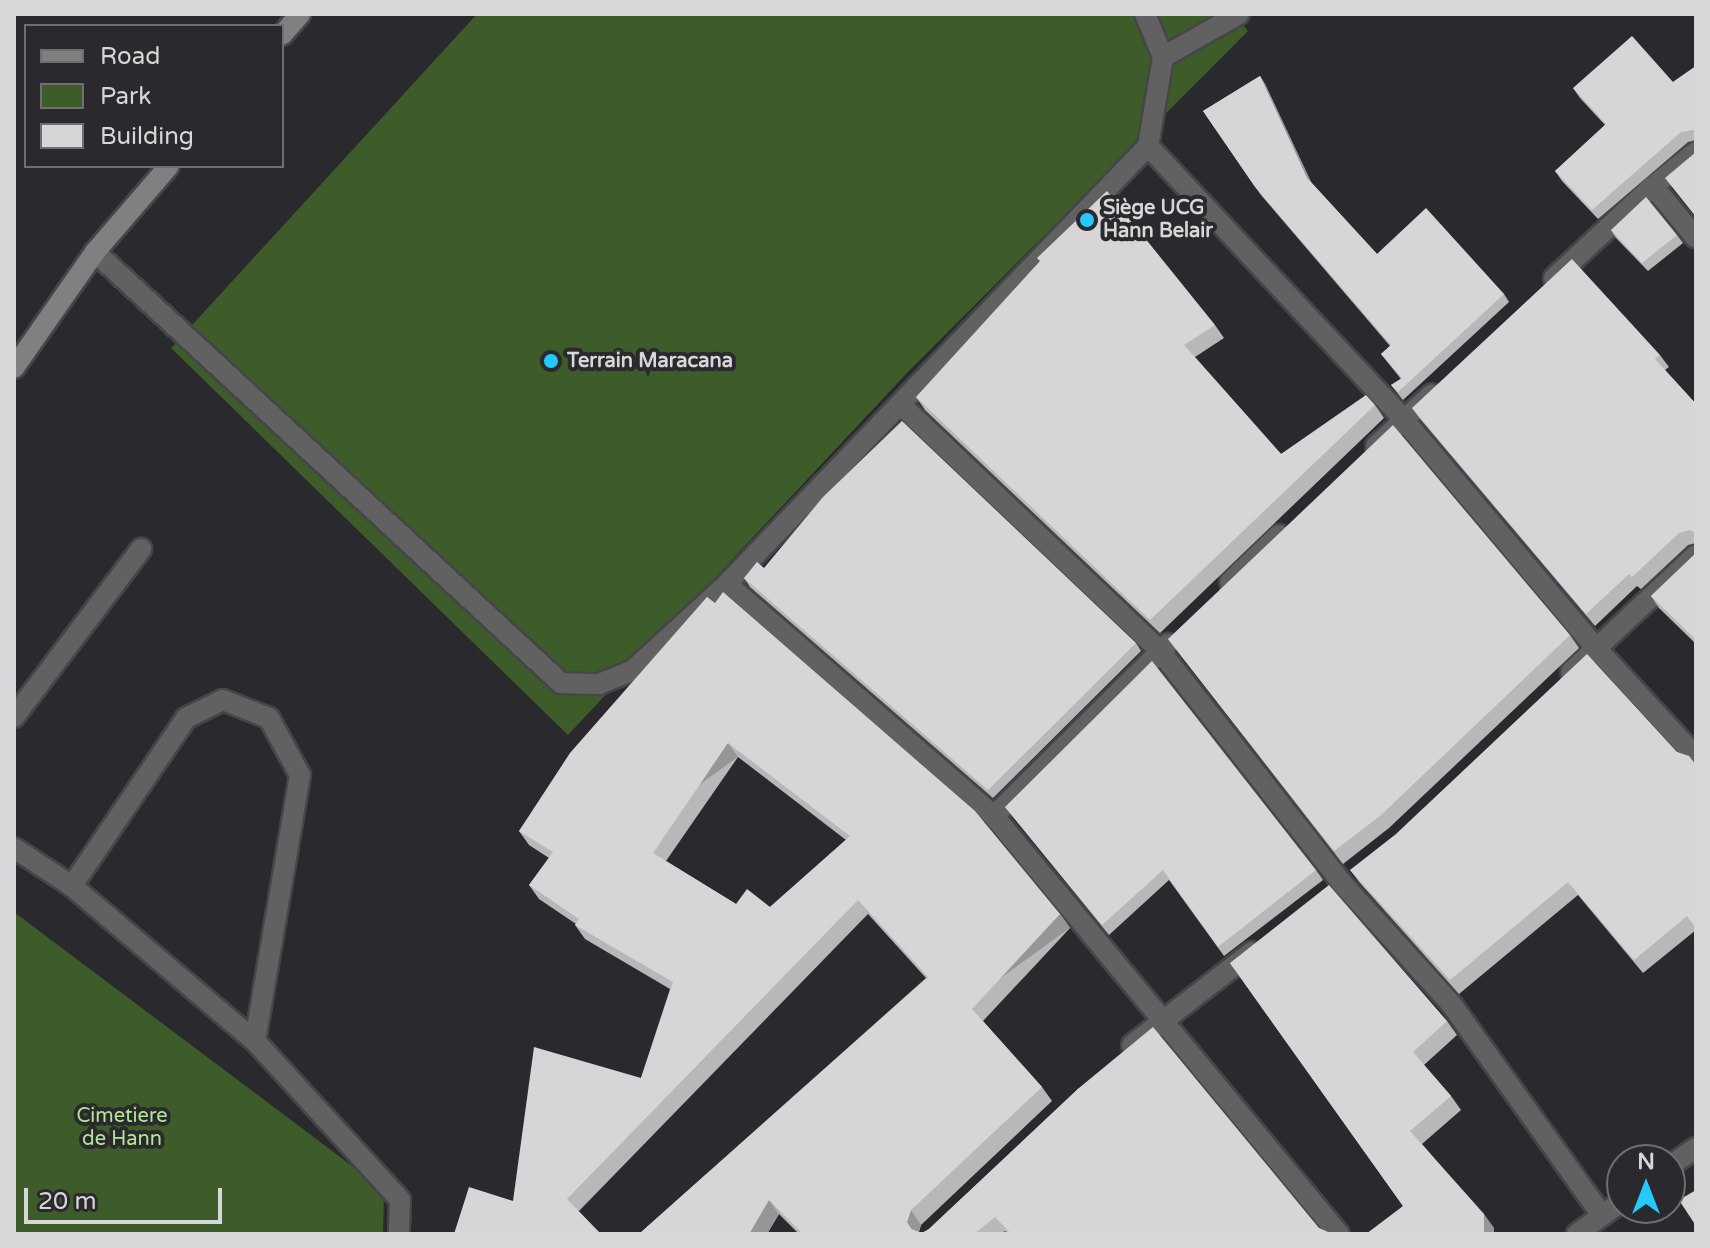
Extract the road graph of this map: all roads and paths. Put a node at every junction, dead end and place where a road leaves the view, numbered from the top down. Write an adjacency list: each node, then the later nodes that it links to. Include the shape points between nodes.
1 (300, 14): 4 (main road)
2 (1145, 14): 5 (street)
3 (1239, 14): 5 (street)
4 (284, 33)
5 (1163, 57): 6 (street)
6 (1148, 146): 15 (street); 16 (street)
7 (1696, 152): 9 (street)
8 (167, 168): 11 (main road)
9 (1653, 186): 10 (street); 12 (street)
10 (1696, 238)
11 (95, 252): 13 (main road); 21 (street, via 561,683 599,684 632,671)
12 (1541, 290)
13 (14, 368)
14 (1444, 382): 16 (street)
15 (901, 405): 21 (street); 25 (street)
16 (1404, 420): 17 (street); 24 (street)
17 (1358, 463)
18 (1289, 526): 22 (street)
19 (141, 549): 27 (street)
20 (1696, 555): 24 (street)
21 (727, 584): 29 (street)
22 (1212, 599)
23 (1181, 631): 25 (street)
24 (1596, 648): 26 (street); 28 (street)
25 (1160, 651): 29 (street); 37 (street, via 1341,883 1452,1005)
26 (1552, 690)
27 (14, 717)
28 (1696, 757)
29 (994, 816): 33 (street)
30 (14, 848): 31 (street)
31 (72, 886): 34 (street); 34 (street, via 186,718 223,700 269,718 300,775)
32 (1270, 938): 33 (street)
33 (1163, 1023): 35 (street); 39 (street)
34 (255, 1041): 38 (street, via 400,1200)
35 (1117, 1059)
36 (1606, 1212): 37 (street)
37 (1602, 1215): 40 (street)
38 (399, 1234)
39 (1339, 1234)
40 (1577, 1234)

